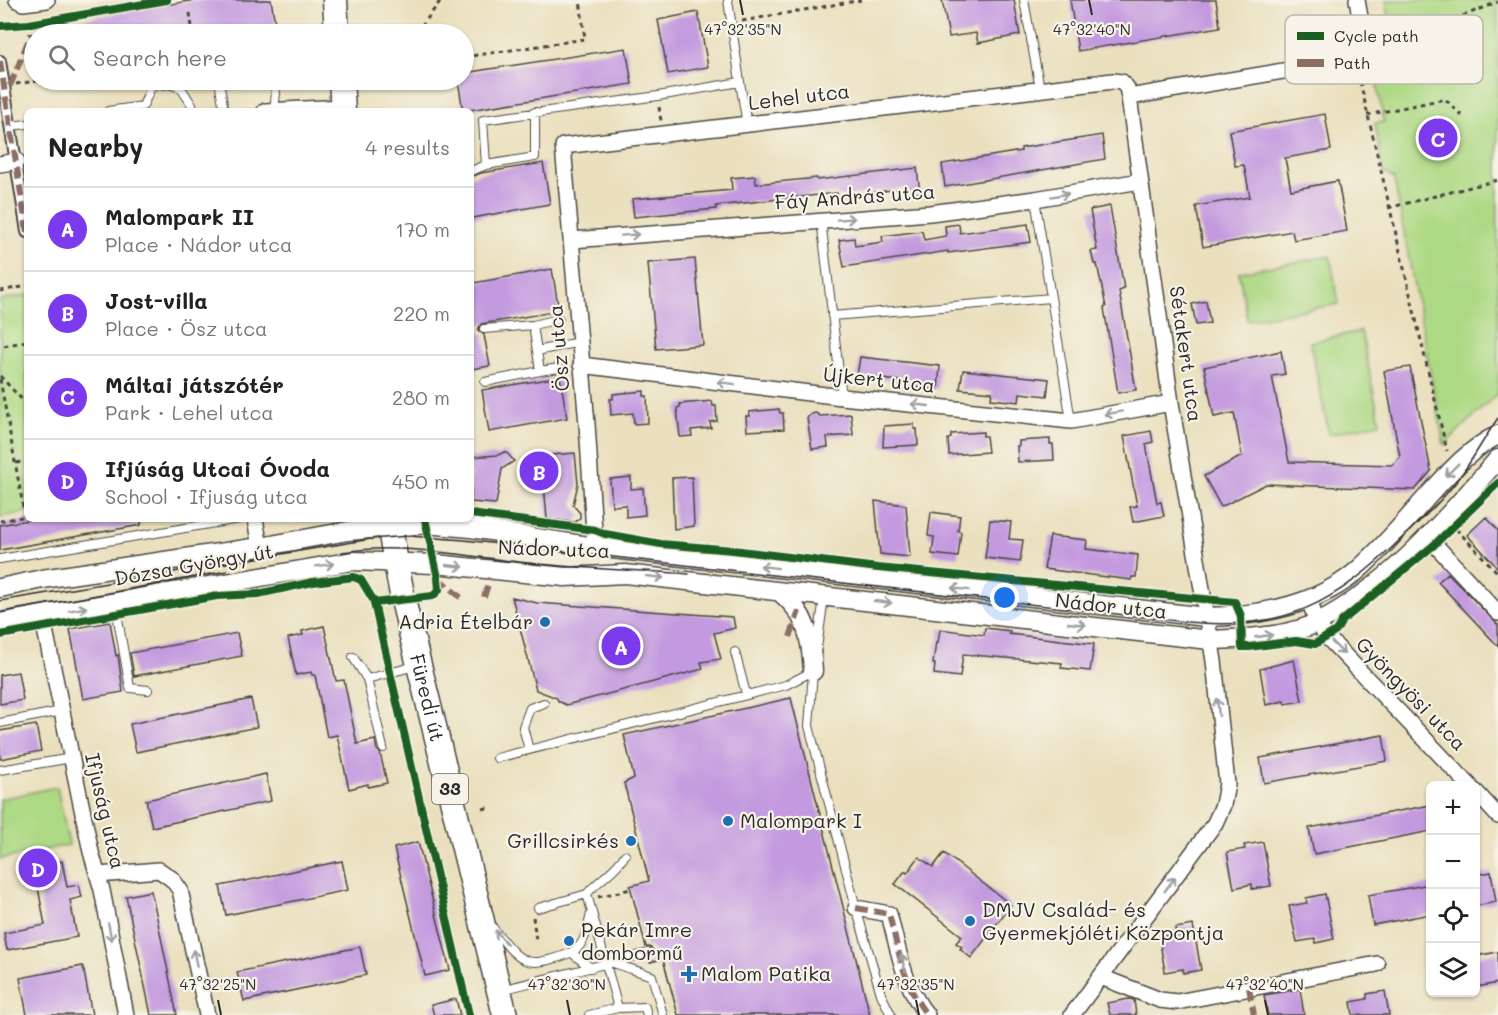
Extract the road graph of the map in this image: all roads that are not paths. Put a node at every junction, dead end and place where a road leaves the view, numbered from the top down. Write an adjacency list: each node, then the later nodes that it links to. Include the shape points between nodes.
1 (17, 0): 2 (street)
2 (44, 0)
3 (335, 0): 8 (main road)
4 (728, 0): 11 (lane)
5 (1024, 0): 12 (lane)
6 (1357, 0): 7 (street)
7 (1360, 15)
8 (336, 24)
9 (0, 61): 27 (street)
10 (1285, 71): 18 (street)
11 (740, 82): 24 (lane); 26 (lane)
12 (1040, 89): 18 (street, Lehel utca, via 1113,81 1122,82); 26 (street, Lehel utca)
13 (150, 90): 19 (lane)
14 (182, 90): 20 (lane)
15 (221, 90): 21 (lane)
16 (275, 90): 22 (lane)
17 (341, 90): 23 (main road)
18 (1129, 97): 33 (street, Sétakert utca)
19 (143, 108)
20 (192, 108)
21 (224, 108)
22 (274, 108)
23 (343, 108)
24 (535, 112): 31 (lane, via 535,157); 31 (lane, via 483,120)
25 (24, 124): 27 (lane)
26 (747, 125): 28 (street, Lehel utca)
27 (11, 126): 29 (street)
28 (563, 146): 37 (street, Ösz utca)
29 (17, 161): 30 (street); 34 (street)
30 (0, 164)
31 (486, 165): 32 (lane)
32 (474, 170)
33 (1140, 181): 35 (street, Fáy András utca, one-way to 33); 50 (street, Sétakert utca)
34 (24, 197)
35 (1035, 199): 36 (street, Fáy András utca, one-way to 35, via 930,213); 38 (lane)
36 (821, 220): 37 (street, Fáy András utca, one-way to 36); 39 (lane)
37 (572, 240): 43 (street, Ösz utca)
38 (1051, 298): 39 (lane); 51 (lane)
39 (832, 316): 49 (lane)
40 (559, 320): 41 (lane)
41 (532, 325): 42 (lane); 44 (lane)
42 (484, 329)
43 (579, 342): 44 (lane); 45 (street, Ösz utca)
44 (537, 351): 47 (lane)
45 (581, 365): 49 (street, Újkert utca, one-way to 45); 59 (street, Ösz utca)
46 (559, 368): 47 (lane)
47 (540, 371): 48 (lane)
48 (485, 382)
49 (842, 397): 51 (street, Újkert utca, one-way to 49)
50 (1171, 403): 51 (street, Újkert utca, one-way to 51); 70 (street, Sétakert utca)
51 (1071, 421)
52 (1498, 435): 66 (street, Nádor utca, one-way to 66, via 1481,444 1452,470 1355,573)
53 (1498, 459): 57 (street, Nádor utca)
54 (222, 522): 60 (lane)
55 (256, 522): 58 (street)
56 (389, 523): 58 (street, Dózsa György út); 59 (street, Nádor utca, via 444,526); 61 (main road, Füredi út / 33)
57 (1431, 541): 68 (street); 72 (street, Nádor utca, via 1368,592)
58 (261, 547): 63 (street, Dózsa György út)
59 (595, 547): 62 (street, Nádor utca, one-way to 59)
60 (0, 560)
61 (396, 562): 64 (street, Nádor utca, one-way to 64, via 564,576 625,574); 67 (street, Dózsa György út, one-way to 61, via 353,561); 76 (main road, Füredi út / 33)
62 (827, 573): 65 (street); 70 (street, Nádor utca, one-way to 62)
63 (0, 588)
64 (780, 592): 65 (street, Nádor utca); 77 (street, via 793,602 804,620 812,647)
65 (825, 596): 73 (street, Nádor utca, one-way to 73); 77 (lane)
66 (1309, 599): 70 (street, Nádor utca, via 1272,611); 72 (street, Gyöngyösi utca)
67 (115, 602): 69 (street, Dózsa György út, one-way to 67); 79 (lane, via 130,688)
68 (1498, 613)
69 (42, 615): 71 (street, Dózsa György út); 82 (street, Ifjuság utca)
70 (1206, 617): 73 (street, Sétakert utca)
71 (0, 622)
72 (1317, 623): 73 (street, Nádor utca, one-way to 72, via 1277,634); 89 (street, Gyöngyösi utca, one-way to 89)
73 (1210, 639): 104 (street, Sétakert utca, one-way to 73, via 1215,824 1223,805 1227,784)
74 (735, 652): 80 (lane)
75 (352, 657): 78 (lane)
76 (419, 664): 78 (lane); 98 (main road, Füredi út / 33)
77 (813, 671): 80 (lane, via 786,685); 96 (lane, via 809,726)
78 (367, 679): 84 (lane)
79 (148, 690)
80 (746, 694): 85 (lane)
81 (544, 703): 85 (lane, via 530,708 523,727)
82 (63, 711): 83 (lane); 86 (street, Ifjuság utca)
83 (0, 723)
84 (383, 748)
85 (529, 750): 87 (lane)
86 (72, 758): 88 (lane); 93 (street, Ifjuság utca)
87 (497, 758)
88 (0, 770)
89 (1465, 781)
90 (1480, 796): 91 (street)
91 (1498, 816)
92 (625, 855): 94 (lane, via 619,866)
93 (98, 875): 107 (street, Ifjuság utca, one-way to 107); 108 (street, one-way to 93, via 180,890 172,879 159,870)
94 (587, 894): 95 (lane); 97 (lane)
95 (538, 908)
96 (856, 908): 113 (lane); 114 (street, one-way to 96, via 907,979 889,914)
97 (592, 912): 99 (lane, via 587,933); 101 (lane)
98 (482, 914): 99 (lane, one-way to 98, via 542,962 523,959); 105 (main road, Füredi út / 33)
99 (572, 953): 103 (lane)
100 (648, 953): 101 (lane)
101 (608, 963): 103 (lane); 106 (lane); 112 (lane, via 652,976)
102 (1377, 964): 104 (street, via 1177,1002 1160,1000)
103 (591, 968): 105 (lane)
104 (1101, 977): 115 (street, Sétakert utca)
105 (499, 991): 109 (main road, Füredi út / 33)
106 (618, 1008): 110 (lane); 111 (lane, via 645,1007)
107 (126, 1015)
108 (207, 1015)
109 (505, 1015)
110 (590, 1015)
111 (647, 1015)
112 (663, 1015)
113 (891, 1015)
114 (927, 1015)
115 (1072, 1015)

